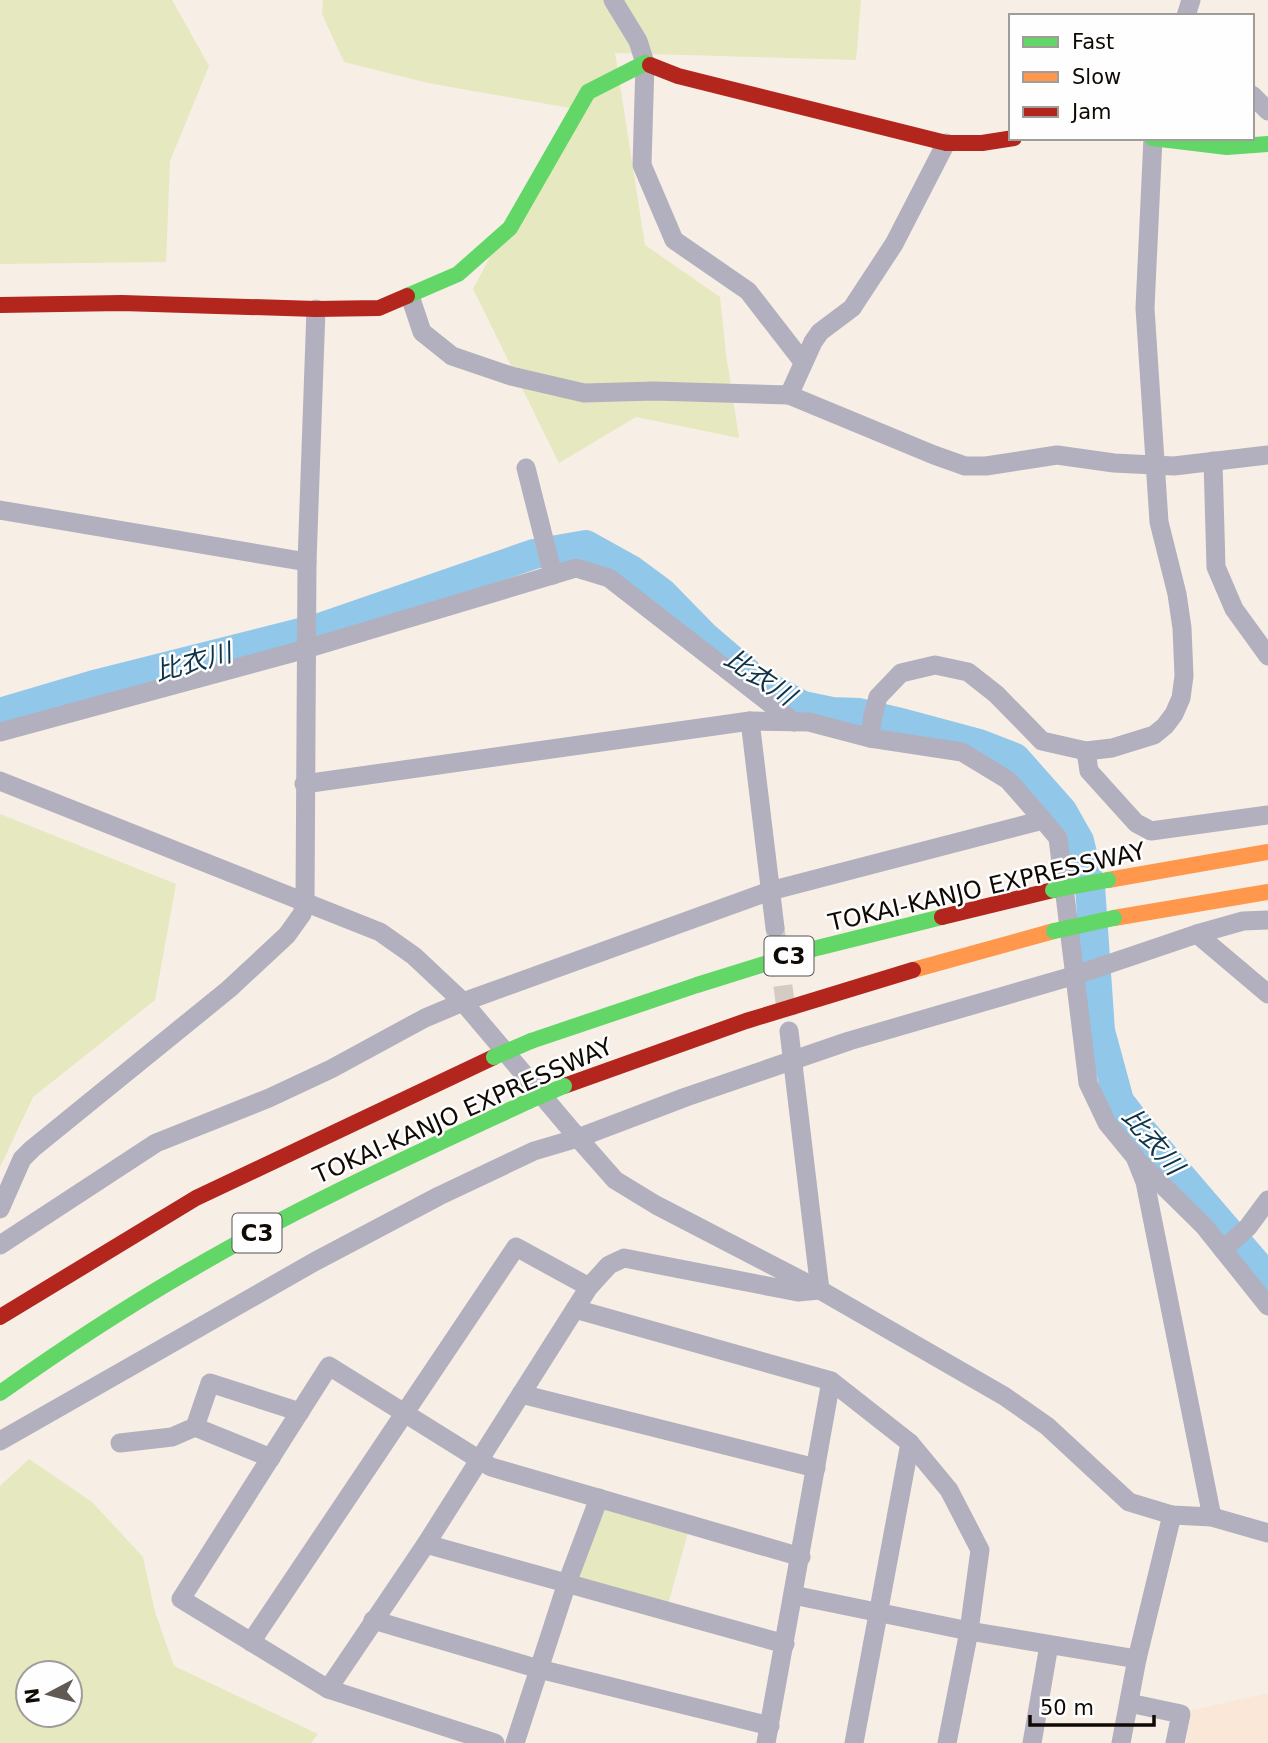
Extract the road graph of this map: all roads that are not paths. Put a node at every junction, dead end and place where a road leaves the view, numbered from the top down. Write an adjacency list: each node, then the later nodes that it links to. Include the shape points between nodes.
1 (613, 0): 2 (street, via 638,41)
2 (645, 64): 8 (main road); 10 (main road, via 588,92 510,228 458,274); 13 (street, via 642,165 674,240 748,291)
3 (1254, 97): 4 (street)
4 (1268, 111)
5 (1009, 139): 8 (main road)
6 (1153, 140): 17 (street, via 1145,308)
7 (1169, 140): 9 (main road, via 1227,147)
8 (946, 143): 13 (street, via 876,274 852,307 820,332)
9 (1268, 144)
10 (410, 296): 12 (main road, via 379,308); 14 (street, via 422,332 452,356 511,376 584,393)
11 (0, 305): 12 (main road, via 122,303)
12 (316, 309): 20 (street)
13 (803, 362): 14 (street)
14 (789, 395): 17 (street, via 965,466 1057,455)
15 (1268, 455): 16 (street)
16 (1213, 461): 17 (street); 23 (street, via 1216,568 1234,609)
17 (1154, 465): 28 (street, via 1159,522 1182,628 1181,698 1174,714 1154,735)
18 (526, 468): 21 (street)
19 (0, 510): 20 (street)
20 (307, 562): 22 (street)
21 (554, 575): 22 (street); 25 (street, via 576,568 608,578)
22 (306, 649): 26 (street); 30 (street)
23 (1268, 656)
24 (750, 721): 25 (street); 30 (street); 34 (street)
25 (794, 722): 27 (street)
26 (0, 732)
27 (870, 738): 28 (street, via 878,698 901,673 935,665 968,672 1042,741); 32 (street, via 962,752 1008,780)
28 (1086, 751): 31 (street, via 1088,771 1136,823 1151,831)
29 (0, 781): 36 (street)
30 (304, 784): 36 (street)
31 (1268, 815)
32 (1043, 820): 34 (street); 40 (street, via 1058,838)
33 (1268, 852): 55 (main road, TOKAI-KANJO EXPRESSWAY / C3, bridge, via 1053,890 814,949 531,1041 196,1198)
34 (770, 891): 38 (street); 42 (street)
35 (1268, 892): 57 (main road, TOKAI-KANJO EXPRESSWAY / C3, bridge, via 1054,931 843,989 564,1086 413,1155 219,1254)
36 (305, 903): 42 (street, via 380,932 414,956); 48 (street, via 288,935 229,989 22,1159)
37 (1268, 920): 39 (street, via 1243,921)
38 (775, 928)
39 (1197, 934): 40 (street); 41 (street)
40 (1076, 975): 44 (street); 46 (street, via 1088,1083 1107,1123)
41 (1268, 994)
42 (463, 1002): 45 (street); 49 (street, via 281,1092 156,1143)
43 (789, 1031): 44 (street)
44 (793, 1060): 45 (street); 52 (street)
45 (578, 1139): 52 (street, via 615,1180); 62 (street, via 534,1151 439,1196)
46 (1135, 1157): 50 (street); 70 (street, via 1144,1182)
47 (1268, 1200): 50 (street)
48 (0, 1209)
49 (0, 1245)
50 (1223, 1250): 53 (street)
51 (589, 1287): 52 (street, via 609,1265 624,1258 798,1292); 54 (street); 60 (street, via 516,1247)
52 (820, 1290): 69 (street, via 1004,1396 1046,1426 1129,1502)
53 (1268, 1306)
54 (575, 1310): 56 (street); 58 (street)
55 (0, 1317)
56 (831, 1381): 64 (street); 67 (street)
57 (0, 1393)
58 (521, 1394): 66 (street); 67 (street)
59 (300, 1412): 60 (street, via 329,1366); 61 (street, via 210,1383); 65 (street)
60 (403, 1413): 66 (street); 79 (street)
61 (195, 1427): 63 (street, via 172,1437); 65 (street)
62 (0, 1441)
63 (120, 1443)
64 (910, 1443): 76 (street); 78 (street, via 949,1490 979,1550)
65 (271, 1458): 79 (street, via 181,1599)
66 (478, 1460): 68 (street); 72 (street)
67 (816, 1468): 73 (street)
68 (599, 1498): 73 (street); 74 (street)
69 (1172, 1515): 70 (street); 82 (street)
70 (1212, 1517): 71 (street)
71 (1268, 1533)
72 (426, 1544): 74 (street); 77 (street)
73 (801, 1557): 75 (street)
74 (567, 1583): 80 (street); 83 (street)
75 (793, 1595): 76 (street); 80 (street)
76 (880, 1613): 78 (street); 89 (street)
77 (373, 1620): 83 (street); 84 (street)
78 (968, 1631): 81 (street); 90 (street)
79 (251, 1642): 84 (street)
80 (785, 1643): 86 (street)
81 (1049, 1644): 82 (street); 91 (street)
82 (1137, 1659): 85 (street)
83 (539, 1670): 86 (street); 88 (street)
84 (328, 1689): 87 (street)
85 (1129, 1703): 92 (street); 93 (street, via 1181,1714)
86 (768, 1734)
87 (495, 1743)
88 (515, 1743)
89 (854, 1743)
90 (947, 1743)
91 (1032, 1743)
92 (1121, 1743)
93 (1175, 1743)

